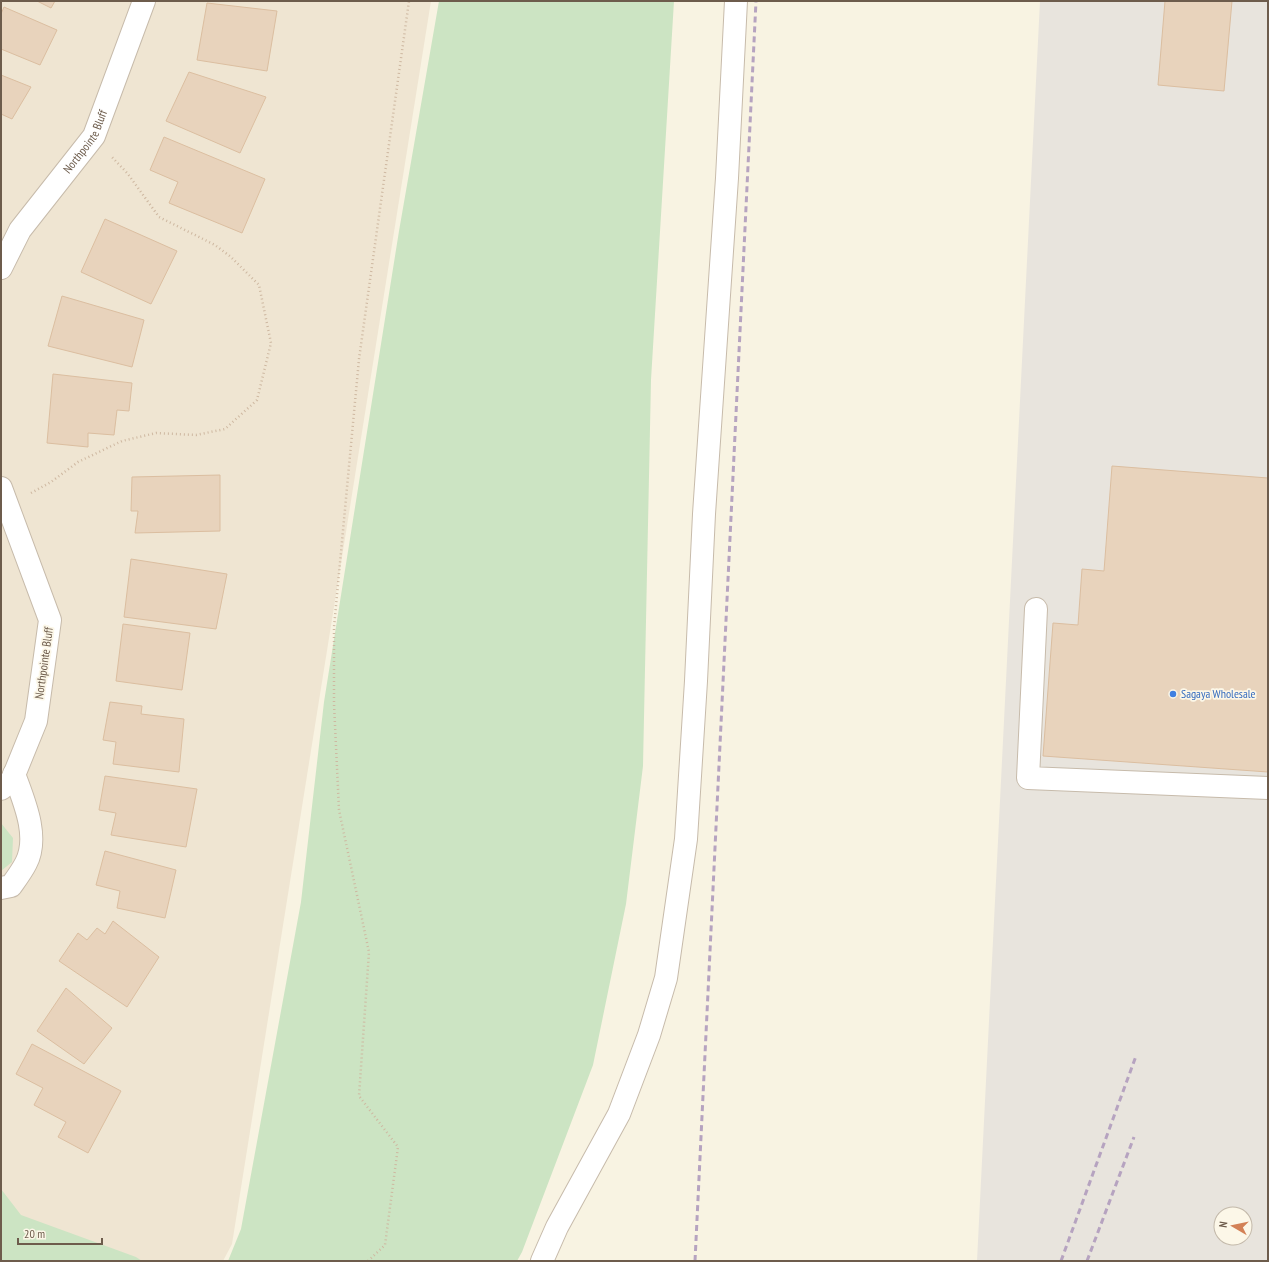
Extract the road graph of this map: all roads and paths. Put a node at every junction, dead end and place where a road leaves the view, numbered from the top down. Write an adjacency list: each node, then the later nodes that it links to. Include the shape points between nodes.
1 (144, 1): 4 (street, Northpointe Bluff)
2 (409, 1): 11 (path, via 359,359 334,627 334,704 339,810 369,952 359,1096 398,1148 385,1245)
3 (736, 1): 12 (street, via 686,839 666,978 649,1035 619,1114 557,1227)
4 (96, 132): 5 (street, Northpointe Bluff, via 20,230); 6 (path, via 111,157 128,174 159,217 215,245 259,285 271,343 257,400 225,429 196,435 156,433 122,441 78,462 51,482)
5 (1, 268)
6 (4, 497): 8 (street, Northpointe Bluff, via 50,620 36,721)
7 (1036, 610): 9 (street, via 1028,778)
8 (8, 781): 10 (street, via 27,811 32,836 27,862 12,886)
9 (1268, 788)
10 (1, 888)
11 (368, 1261)
12 (542, 1261)

